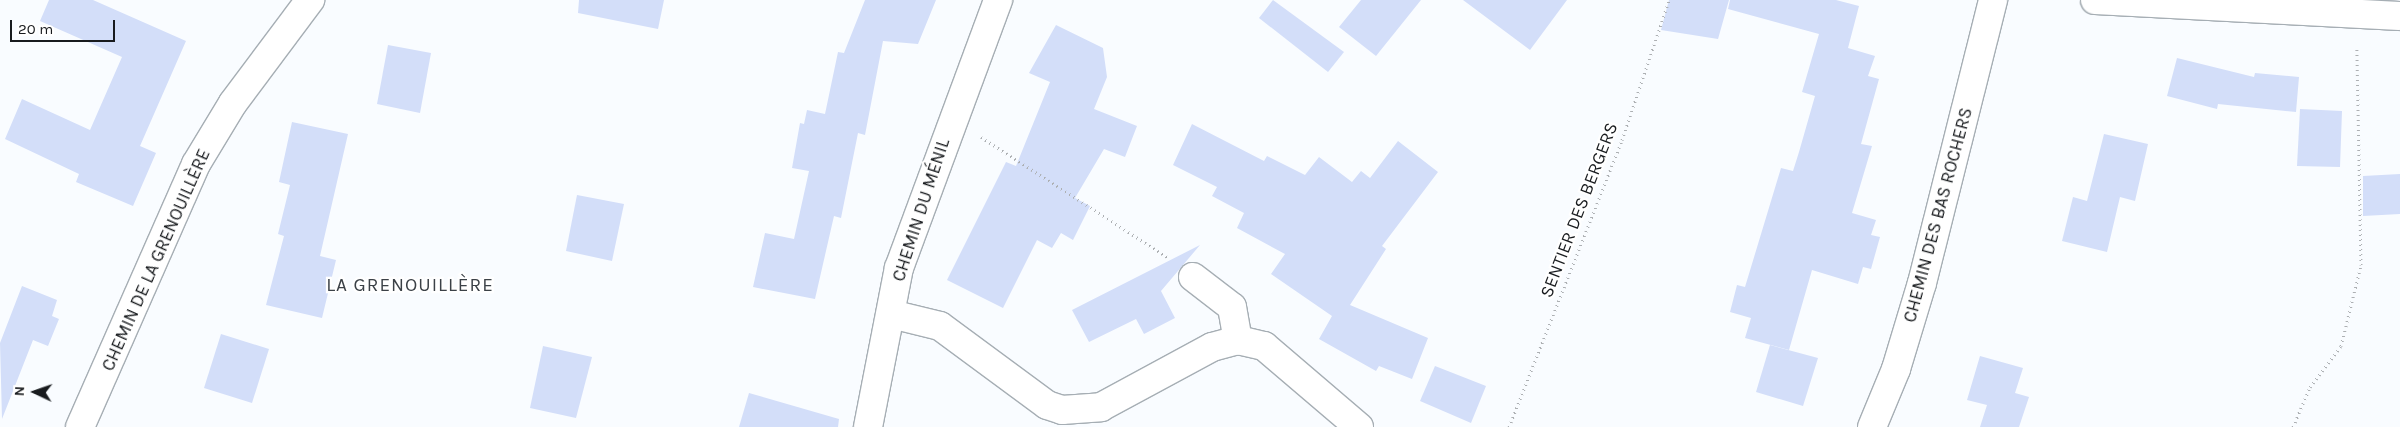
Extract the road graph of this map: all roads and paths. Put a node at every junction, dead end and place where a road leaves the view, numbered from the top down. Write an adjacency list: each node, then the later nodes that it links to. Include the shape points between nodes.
1 (310, 0): 12 (street, CHEMIN DE LA GRENOUILLÈRE, via 233,102 196,164)
2 (998, 0): 8 (street, CHEMIN DU MÉNIL)
3 (1669, 0): 15 (path, SENTIER DES BERGERS, via 1622,140)
4 (1993, 0): 16 (street, CHEMIN DES BAS ROCHERS, via 1922,283 1896,370)
5 (2095, 0): 7 (street)
6 (2400, 16): 7 (street)
7 (2357, 17): 17 (path, via 2361,264 2341,346 2310,387)
8 (949, 122): 9 (path, via 1077,194); 10 (street, CHEMIN DU MÉNIL, via 899,268)
9 (1193, 278): 11 (street, via 1232,307)
10 (891, 314): 11 (street, via 940,326 1047,405 1072,411 1101,407 1212,347); 13 (street, CHEMIN DU MÉNIL)
11 (1238, 340): 14 (street, via 1264,346)
12 (80, 427)
13 (868, 427)
14 (1359, 427)
15 (1509, 427)
16 (1872, 427)
17 (2293, 427)

